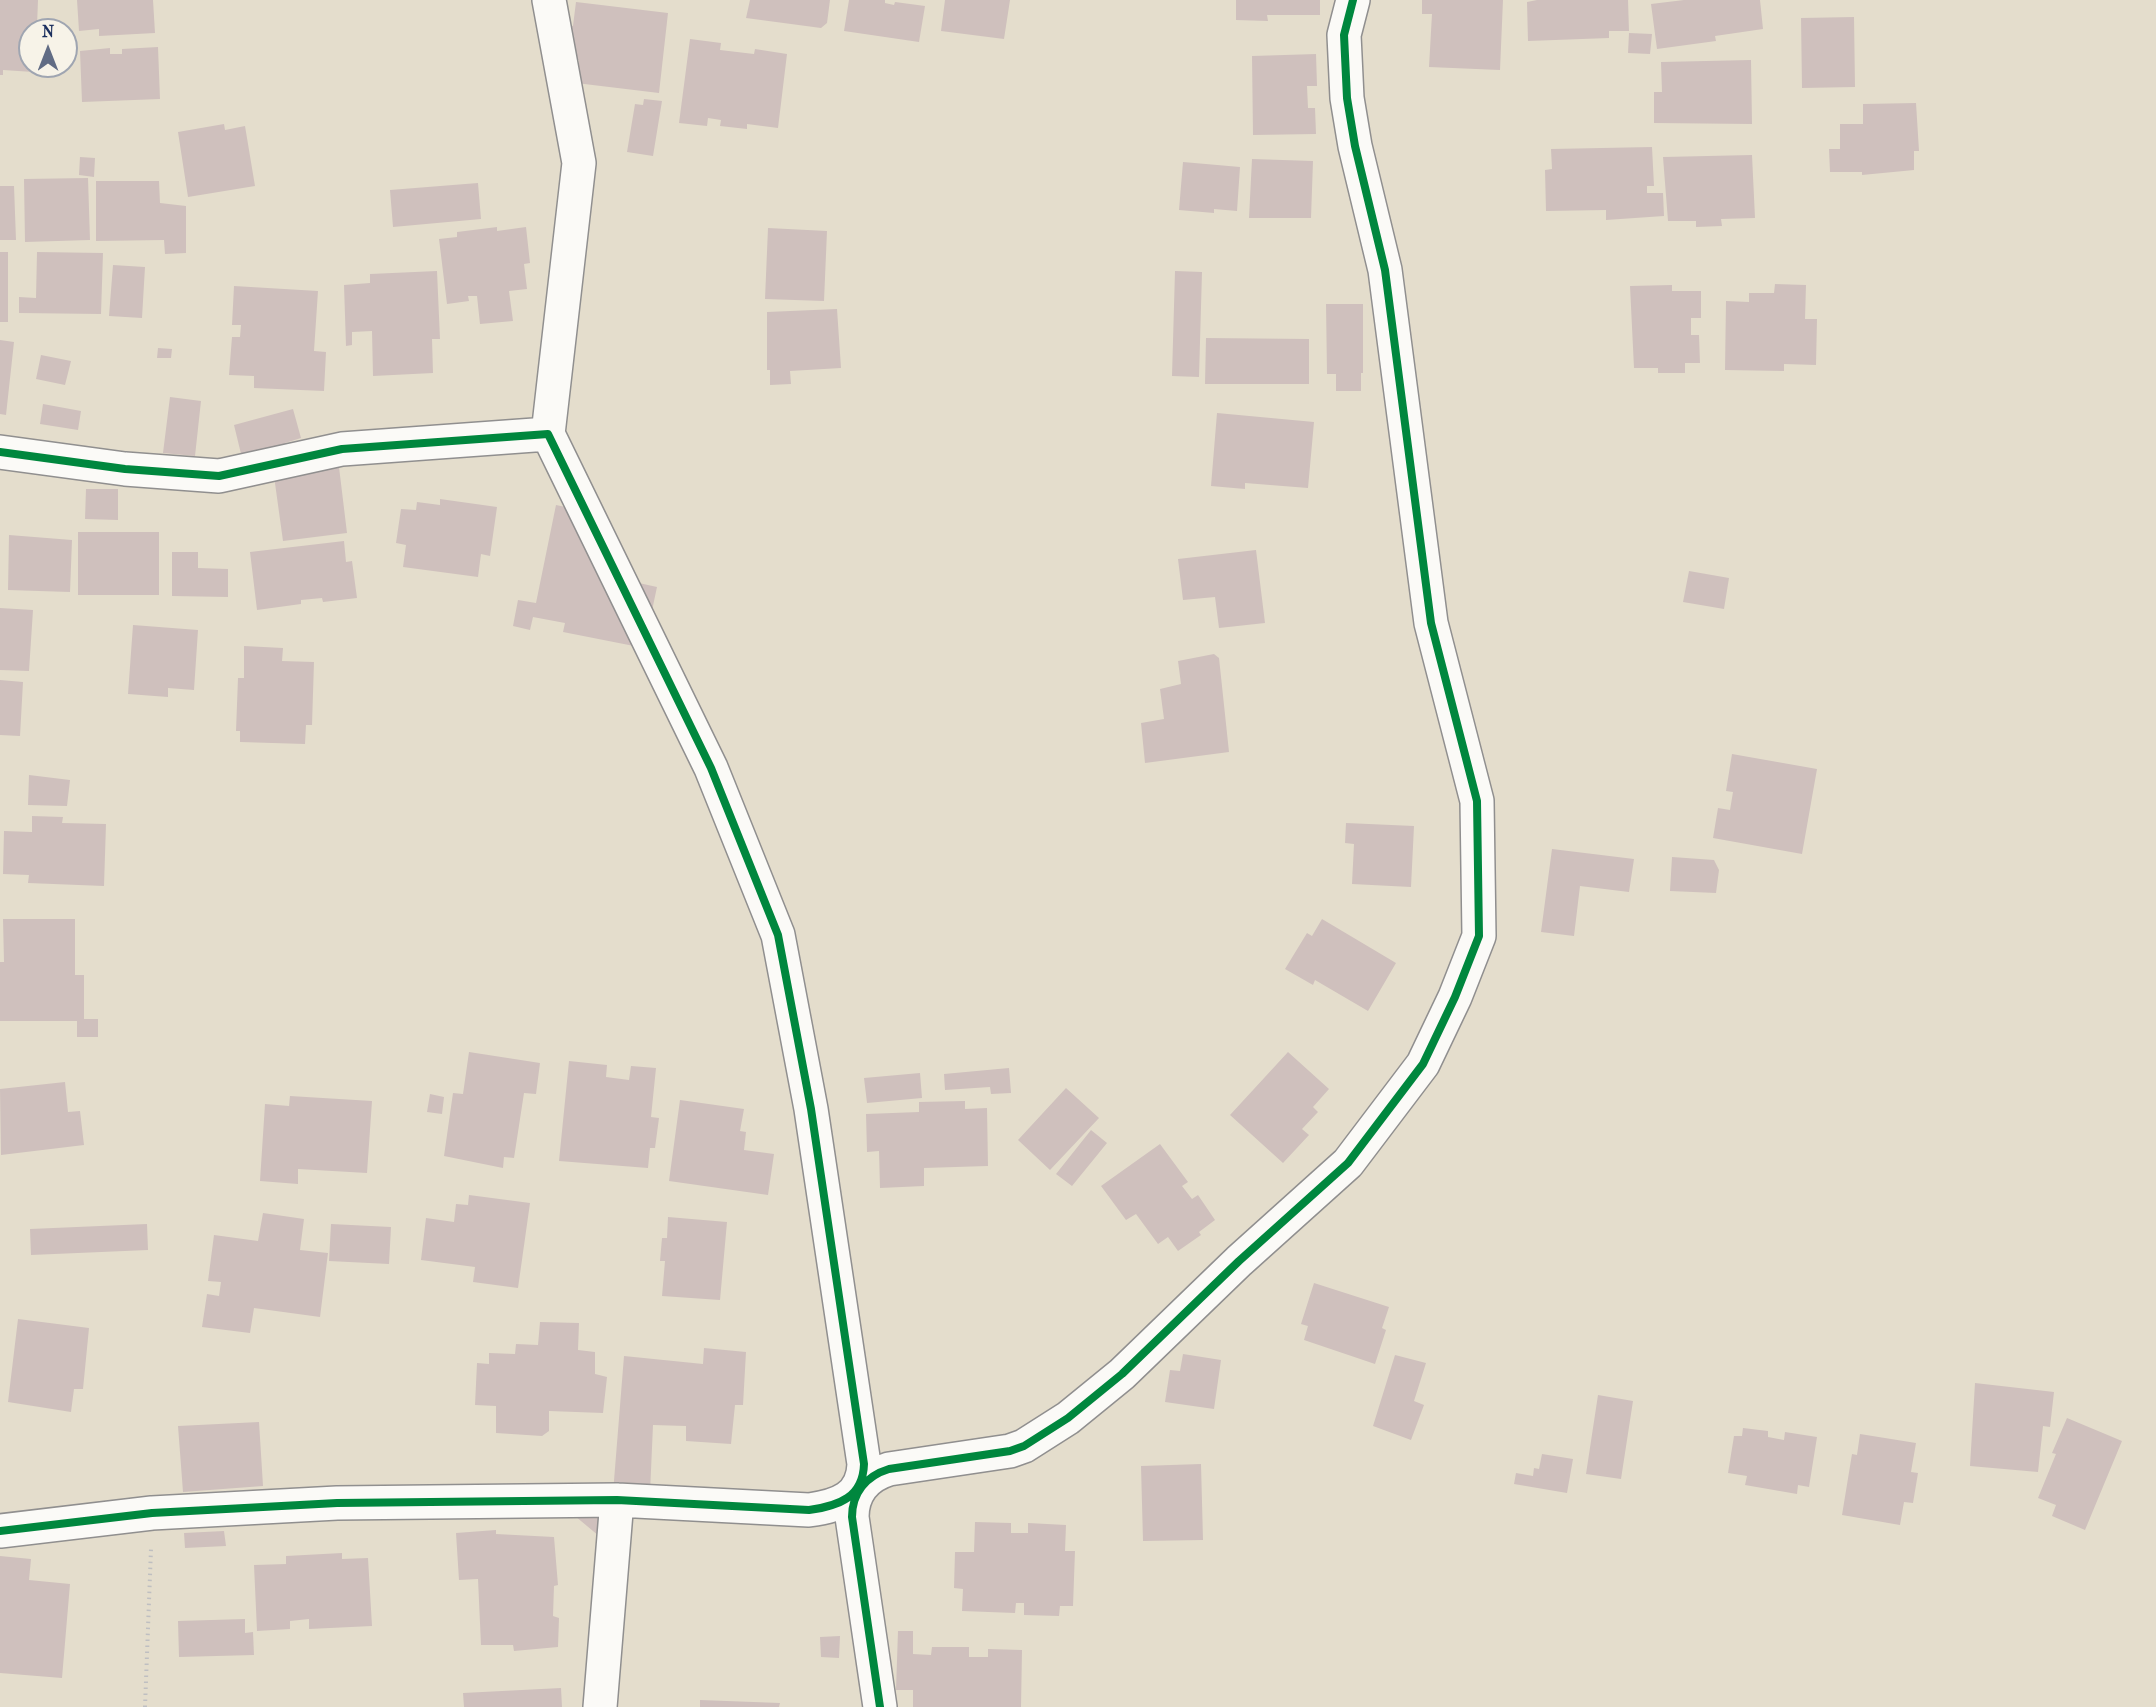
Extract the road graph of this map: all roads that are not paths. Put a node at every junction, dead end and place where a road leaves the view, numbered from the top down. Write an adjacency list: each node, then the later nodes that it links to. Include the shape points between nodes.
1 (549, 0): 3 (street, via 579,163)
2 (1353, 0): 5 (street, via 1344,35 1347,98 1385,270 1431,623 1476,801 1479,936 1423,1064 1348,1163 1122,1374 1068,1418 1024,1446 889,1469)
3 (548, 434): 4 (street, via 342,449 219,476 125,469); 5 (street, via 711,768 778,935 811,1109 862,1440 864,1471)
4 (0, 452)
5 (859, 1488): 6 (street, via 836,1503 809,1510); 9 (street, via 852,1517)
6 (617, 1500): 7 (street, via 337,1503 152,1513); 8 (street)
7 (0, 1531)
8 (600, 1707)
9 (880, 1707)

